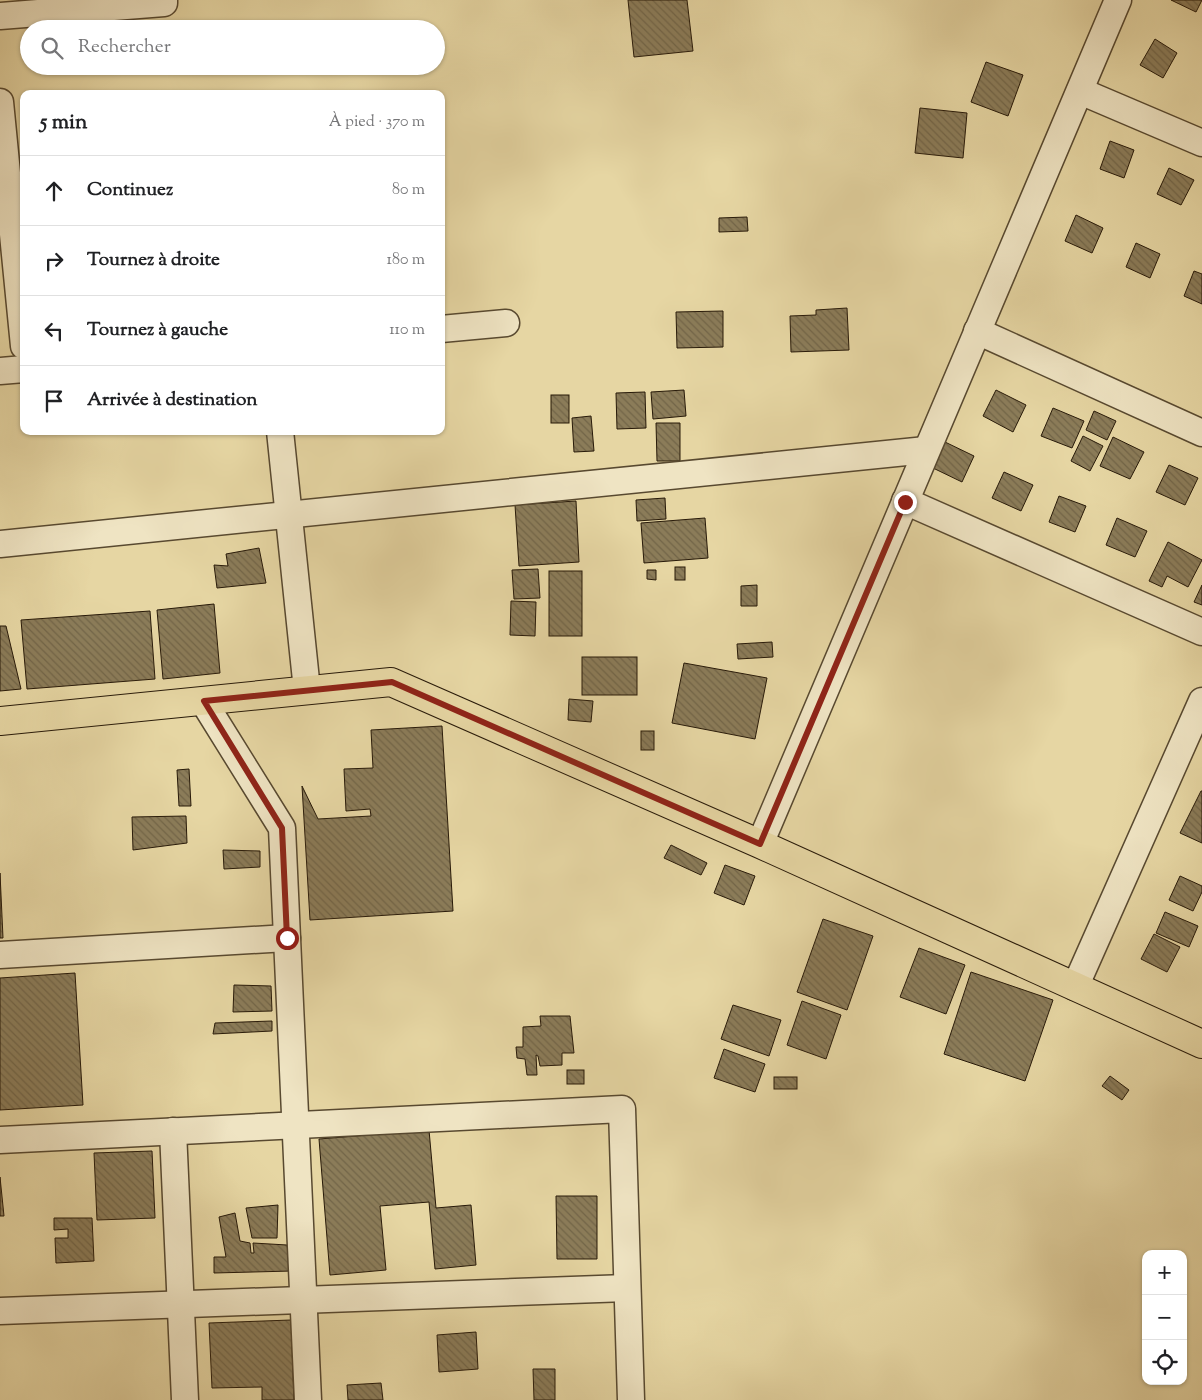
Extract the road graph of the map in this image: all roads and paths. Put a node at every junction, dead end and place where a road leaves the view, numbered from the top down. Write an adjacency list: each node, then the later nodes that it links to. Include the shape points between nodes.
1 (164, 0): 3 (street, via 164,3)
2 (1118, 0): 4 (street)
3 (0, 16)
4 (1080, 91): 6 (street); 10 (street)
5 (0, 102): 7 (street)
6 (1202, 144)
7 (20, 305)
8 (506, 323): 9 (street)
9 (445, 329)
10 (977, 331): 13 (street); 15 (street)
11 (20, 369): 12 (street)
12 (0, 371)
13 (1202, 433)
14 (280, 435): 17 (street)
15 (926, 450): 16 (street); 17 (street)
16 (905, 502): 19 (street); 24 (street)
17 (289, 514): 18 (street); 20 (street)
18 (0, 544)
19 (1202, 632)
20 (308, 690): 21 (main road); 24 (main road, via 392,682)
21 (204, 701): 23 (main road); 25 (street, via 282,828)
22 (1202, 701): 27 (street)
23 (0, 721)
24 (760, 844): 27 (main road)
25 (287, 938): 26 (street); 29 (street)
26 (0, 954)
27 (1075, 987): 28 (main road)
28 (1202, 1044)
29 (296, 1125): 30 (street); 32 (street, via 622,1109); 33 (street)
30 (173, 1131): 31 (street); 34 (street)
31 (0, 1140)
32 (627, 1288): 33 (street); 38 (street)
33 (303, 1300): 34 (street); 37 (street)
34 (181, 1304): 35 (street); 36 (street)
35 (0, 1311)
36 (185, 1400)
37 (308, 1400)
38 (631, 1400)

